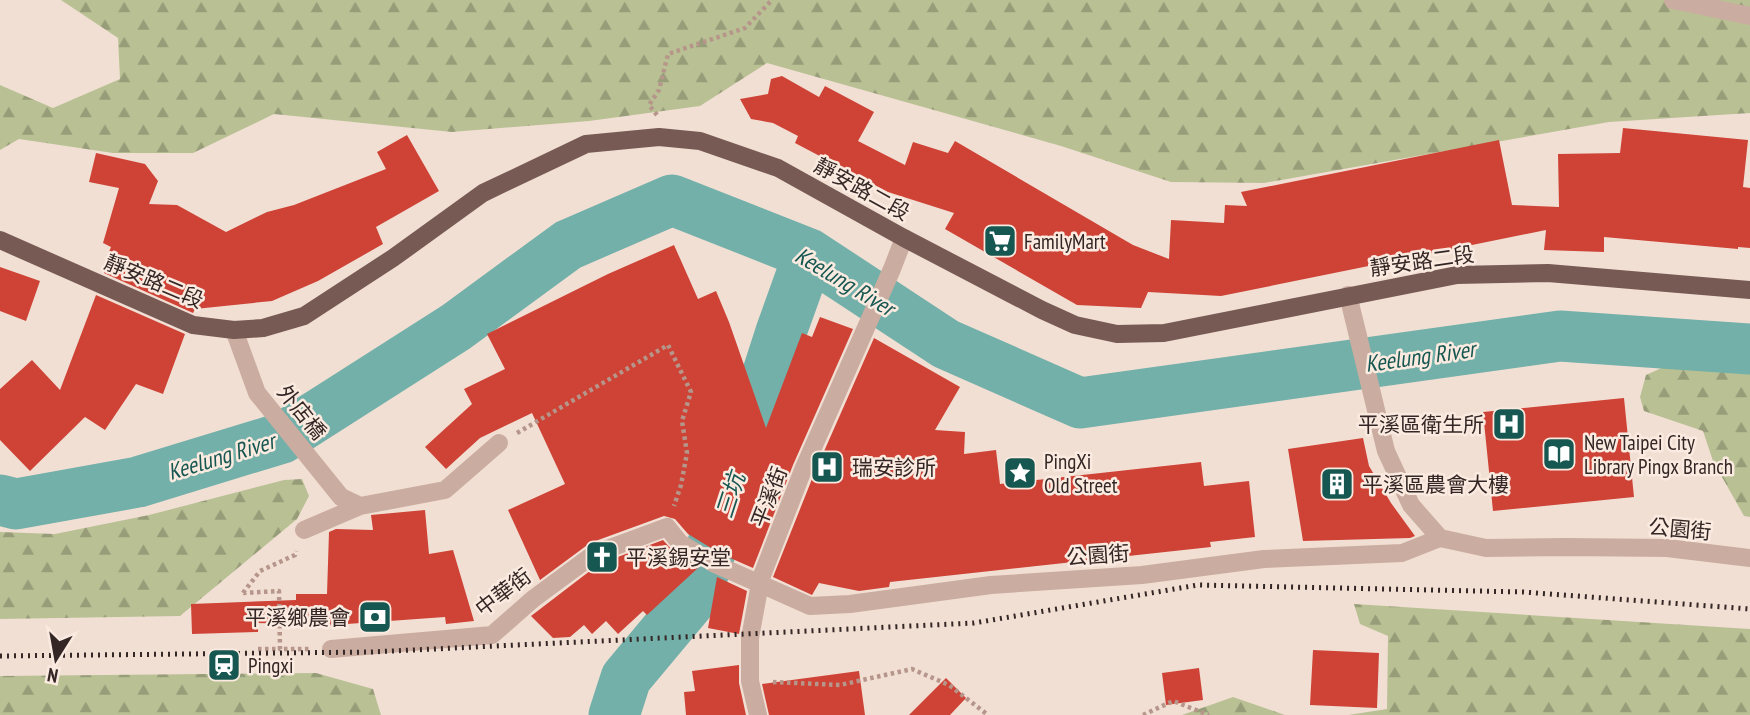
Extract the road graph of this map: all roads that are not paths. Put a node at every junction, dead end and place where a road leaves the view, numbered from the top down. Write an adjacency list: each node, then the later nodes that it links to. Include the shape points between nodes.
1 (1673, 0): 2 (street)
2 (1750, 16)
3 (904, 239): 6 (main road, 靜安路二段, via 1074,325 1117,334 1164,333); 7 (main road, 靜安路二段, via 778,168 700,141 659,137 586,144 483,193 304,316 262,328); 13 (street, 平溪街, via 803,470)
4 (0, 240): 7 (main road, 靜安路二段, via 193,325)
5 (1750, 290): 6 (main road, 靜安路二段, via 1548,273 1457,275)
6 (1348, 295): 11 (street, via 1386,451 1411,505)
7 (234, 330): 9 (street, 外店橋, via 257,393 341,497)
8 (499, 443): 9 (street, via 445,491)
9 (360, 506): 10 (street)
10 (304, 530)
11 (1440, 538): 12 (street, 公園街, via 1486,548 1667,548); 13 (street, 公園街, via 1402,553 1264,559 1142,575 990,585 850,604 810,606)
12 (1750, 558)
13 (762, 584): 14 (street, 中華街, via 715,565 680,543 667,527 593,554 492,635); 15 (street, 平溪街, via 750,638 750,681)
14 (331, 649)
15 (758, 715)

